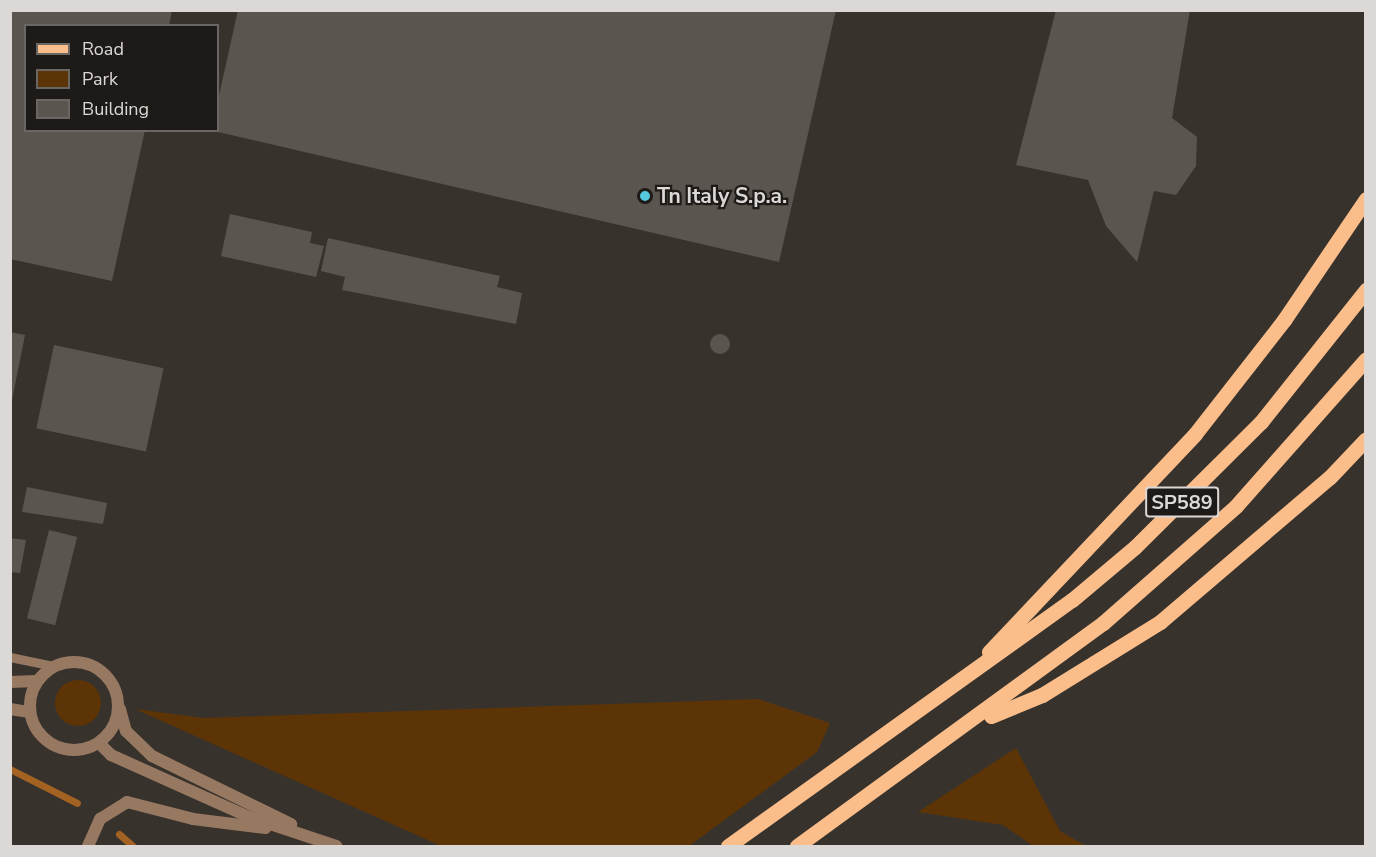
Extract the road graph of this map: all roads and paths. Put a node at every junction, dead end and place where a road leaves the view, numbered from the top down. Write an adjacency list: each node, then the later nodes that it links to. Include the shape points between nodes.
1 (1365, 199): 7 (main road, via 1284,320 1202,425)
2 (1365, 290): 7 (main road, SP589, via 1301,376 1198,487 1072,600)
3 (1365, 359): 13 (main road, SP589, via 1236,506 1103,623)
4 (1365, 440): 13 (main road, via 1330,477 1160,622 1042,695)
5 (10, 657): 6 (lane)
6 (54, 666): 8 (street); 10 (street, via 71,661 93,665 111,681)
7 (964, 678): 18 (main road, SP589)
8 (36, 681): 9 (street); 12 (street)
9 (10, 682)
10 (118, 705): 14 (street, via 110,733); 15 (street, via 126,731 152,756 253,802)
11 (10, 709): 12 (street)
12 (30, 712): 14 (street, via 40,735 56,746 74,750)
13 (971, 724): 19 (main road, SP589)
14 (99, 743): 15 (street, via 111,755 249,817)
15 (305, 833): 16 (street, via 193,819 127,802 100,819); 17 (street)
16 (88, 846)
17 (336, 846)
18 (728, 846)
19 (797, 846)

